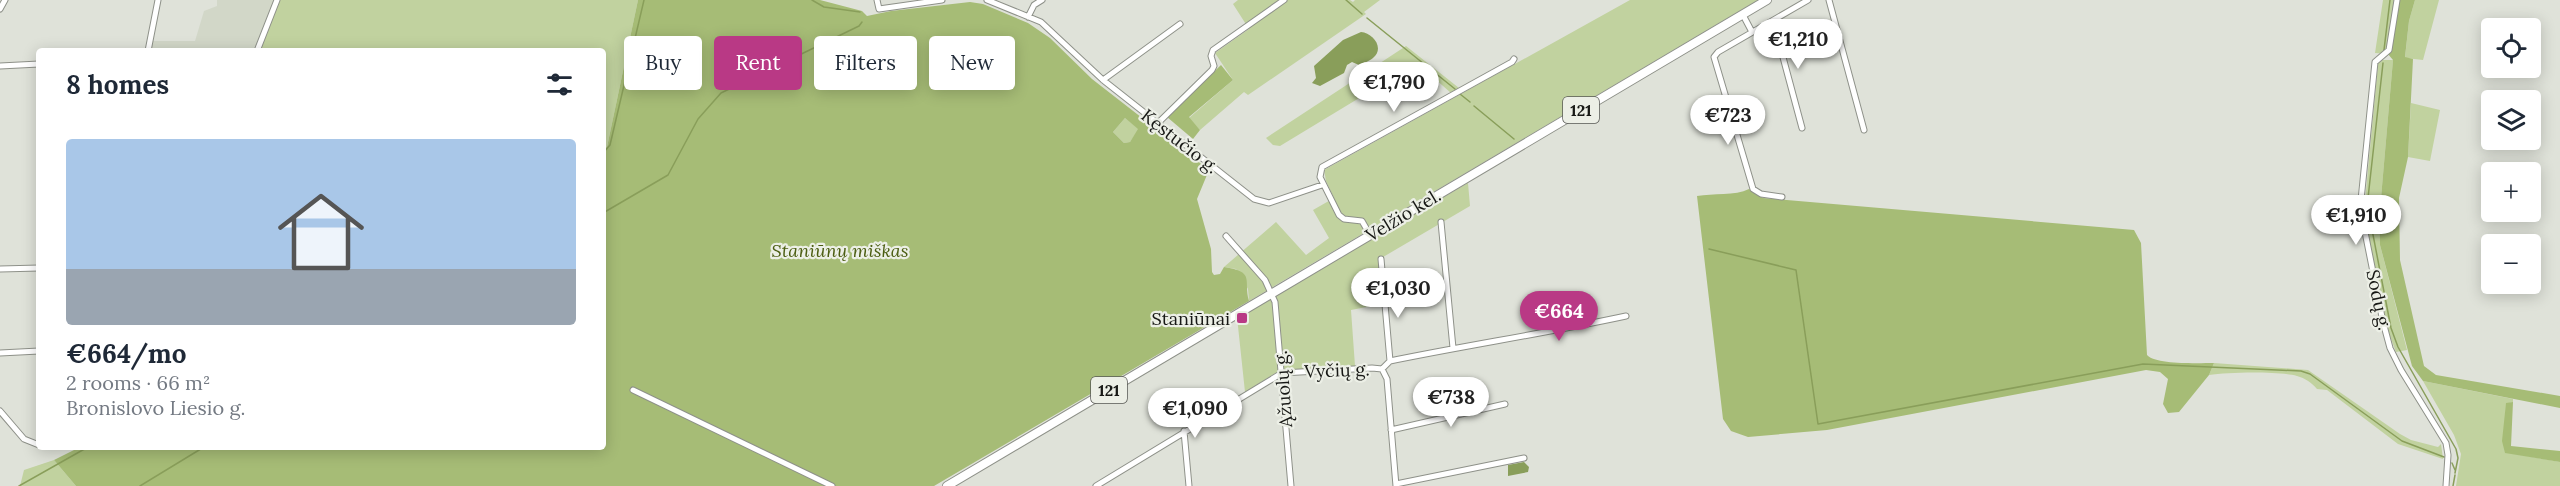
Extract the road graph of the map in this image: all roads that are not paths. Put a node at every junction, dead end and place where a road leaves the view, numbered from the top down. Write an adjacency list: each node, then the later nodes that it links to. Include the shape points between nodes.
1 (4, 0): 13 (street)
2 (158, 0): 19 (street)
3 (277, 0): 20 (street)
4 (877, 0): 5 (street, via 879,9)
5 (942, 0)
6 (987, 0): 15 (street, Kęstučio g.)
7 (1042, 0): 15 (street)
8 (1284, 0): 25 (street, via 1213,50 1212,70)
9 (1767, 0): 14 (main road, Velžio kel. / 121)
10 (1808, 0): 16 (street)
11 (1828, 0): 27 (street)
12 (2397, 0): 57 (street, Sodų g., via 2389,51 2375,62 2361,209 2390,348 2447,446)
13 (0, 9)
14 (1743, 15): 18 (street); 31 (main road, Velžio kel. / 121)
15 (1028, 16): 24 (street, Kęstučio g., via 1051,30)
16 (1771, 22): 18 (street); 26 (street)
17 (1180, 24): 24 (street)
18 (1752, 32): 29 (street, via 1714,57 1753,189)
19 (149, 48)
20 (258, 48)
21 (1514, 59): 28 (street, via 1326,164 1319,173)
22 (36, 64): 23 (street)
23 (0, 66)
24 (1103, 80): 25 (street, Kęstučio g.)
25 (1157, 124): 28 (street, Kęstučio g., via 1260,202 1269,203)
26 (1803, 128)
27 (1863, 130)
28 (1322, 185): 31 (street, via 1341,217 1362,221)
29 (1782, 197)
30 (1440, 222): 38 (street)
31 (1370, 235): 36 (main road, Velžio kel. / 121)
32 (1226, 237): 36 (street)
33 (1381, 259): 41 (street)
34 (36, 268): 35 (street)
35 (0, 269)
36 (1272, 293): 43 (street, Ąžuolų g.); 53 (main road, Velžio kel. / 121)
37 (1626, 316): 38 (street)
38 (1453, 348): 41 (street)
39 (36, 351): 40 (street)
40 (0, 353)
41 (1390, 361): 42 (street)
42 (1382, 369): 43 (street, Vyčių g.); 47 (street, Vyčių g., via 1387,379)
43 (1282, 373): 48 (street); 56 (street, Ąžuolų g.)
44 (633, 390): 52 (street)
45 (1505, 404): 47 (street)
46 (0, 411): 49 (street, via 24,439)
47 (1391, 430): 51 (street, Vyčių g.)
48 (1184, 432): 54 (street); 55 (street)
49 (36, 444)
50 (1524, 458): 51 (street)
51 (1396, 485)
52 (832, 486)
53 (947, 486)
54 (1096, 486)
55 (1189, 486)
56 (1291, 486)
57 (2446, 486)

